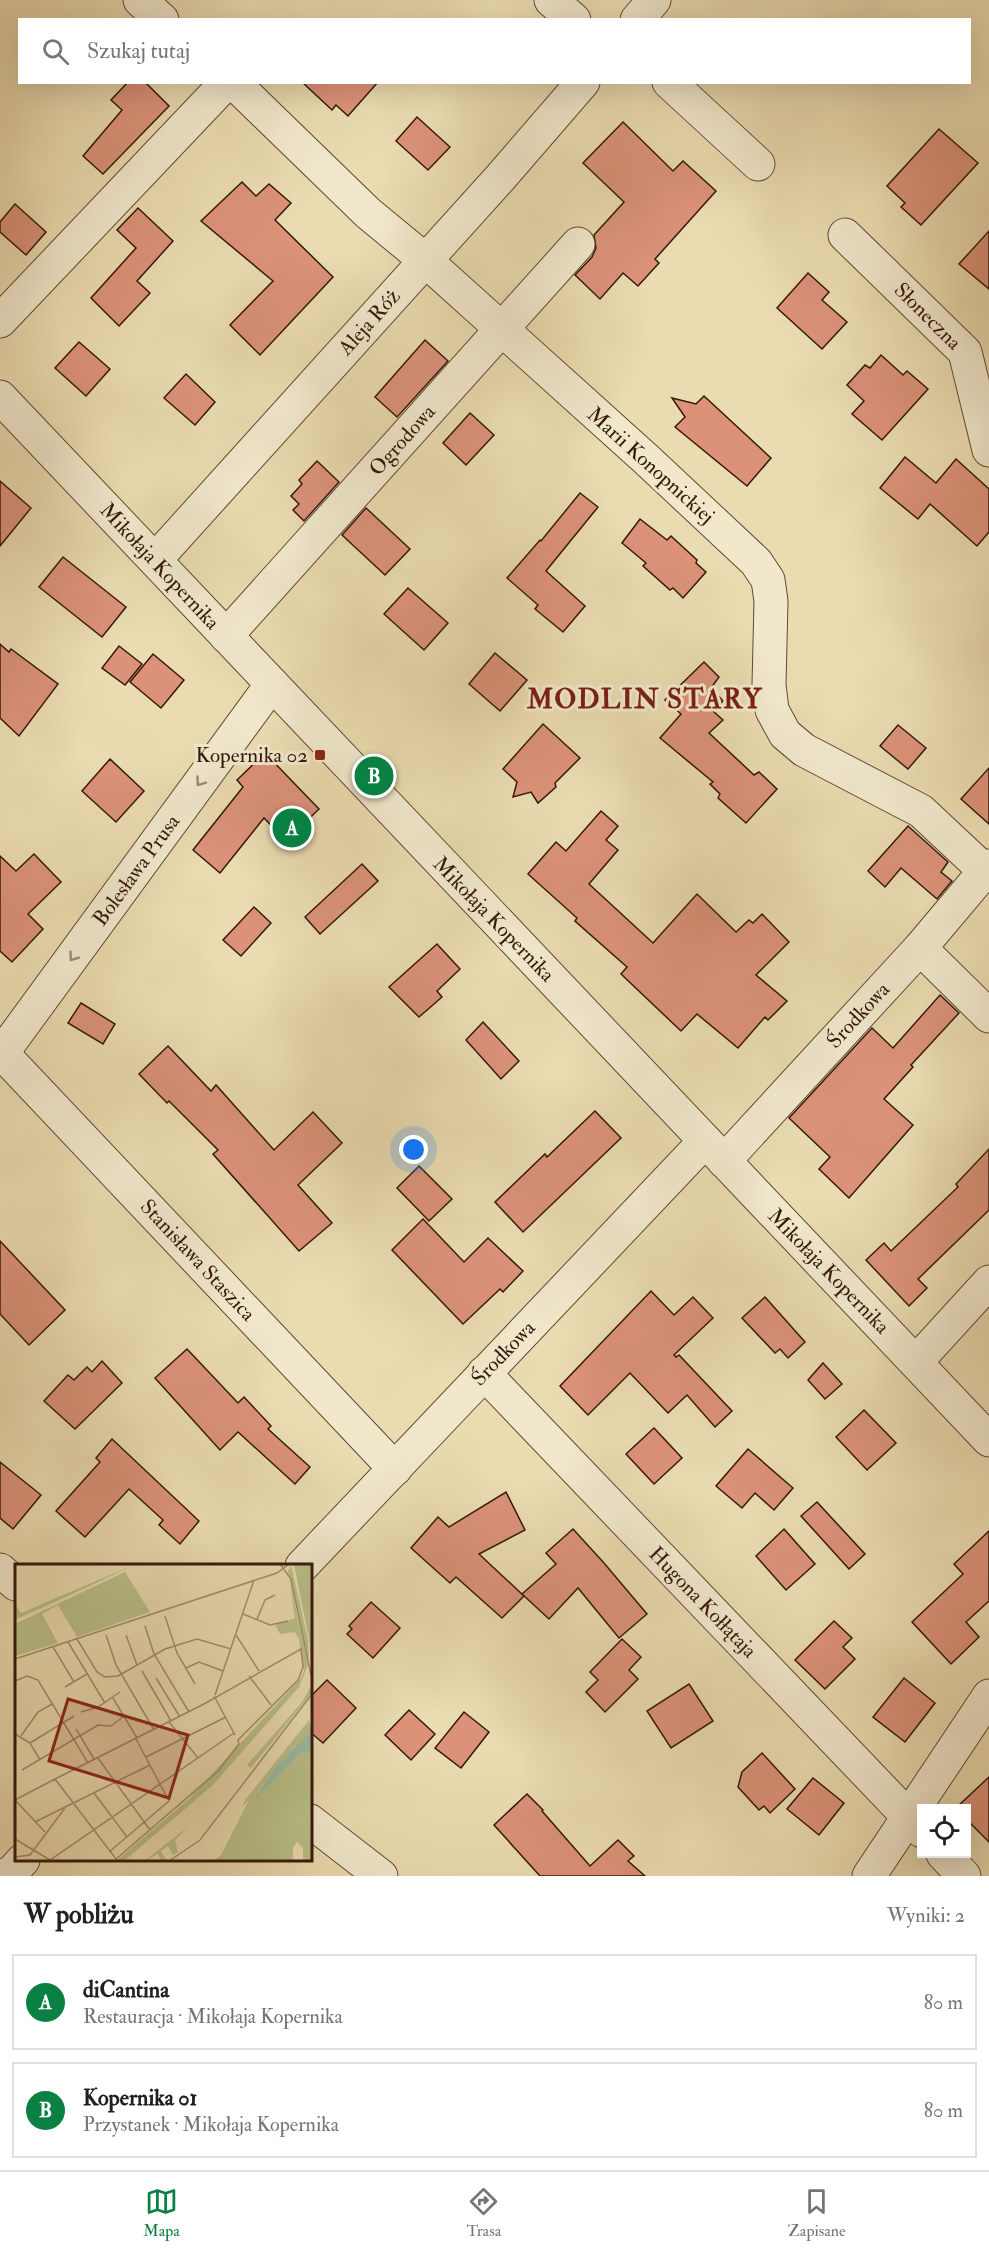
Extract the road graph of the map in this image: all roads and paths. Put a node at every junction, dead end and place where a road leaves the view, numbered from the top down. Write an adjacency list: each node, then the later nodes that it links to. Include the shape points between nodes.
1 (140, 0): 4 (street)
2 (551, 0): 5 (street)
3 (654, 0): 6 (street)
4 (160, 18)
5 (572, 18)
6 (639, 18)
7 (225, 84): 15 (street)
8 (235, 84): 14 (street, Marii Konopnickiej, via 368,213)
9 (581, 84): 14 (street, Aleja Róż)
10 (671, 84): 11 (street)
11 (758, 164)
12 (845, 235): 18 (street, Słoneczna, via 965,352)
13 (578, 244): 16 (street, Ogrodowa)
14 (425, 260): 16 (street, Marii Konopnickiej); 19 (street, Aleja Róż)
15 (0, 321)
16 (501, 329): 20 (street, Ogrodowa); 22 (street, Marii Konopnickiej, via 756,562 768,580 769,685 772,710 785,734 804,750 921,811)
17 (0, 397): 19 (street, Mikołaja Kopernika)
18 (989, 450)
19 (155, 560): 20 (street, Mikołaja Kopernika)
20 (226, 636): 21 (street, Mikołaja Kopernika)
21 (272, 684): 25 (street, Bolesława Prusa, one-way to 25); 26 (street, Mikołaja Kopernika)
22 (987, 868): 23 (street, Środkowa)
23 (920, 948): 24 (street); 26 (street, Środkowa)
24 (989, 1016)
25 (1, 1053): 31 (street, Stanisława Staszica)
26 (714, 1151): 28 (street, Mikołaja Kopernika); 29 (street, Środkowa)
27 (989, 1282): 28 (street)
28 (916, 1362): 30 (street, Mikołaja Kopernika)
29 (484, 1373): 31 (street, Środkowa); 37 (street, Hugona Kołłątaja)
30 (989, 1440)
31 (395, 1469): 32 (street, Środkowa)
32 (304, 1564)
33 (0, 1570): 34 (street)
34 (15, 1583)
35 (989, 1696): 37 (street)
36 (312, 1823): 41 (street)
37 (915, 1824): 42 (street)
38 (947, 1858): 43 (street)
39 (22, 1861): 40 (street)
40 (3, 1876)
41 (381, 1876)
42 (869, 1876)
43 (964, 1876)

